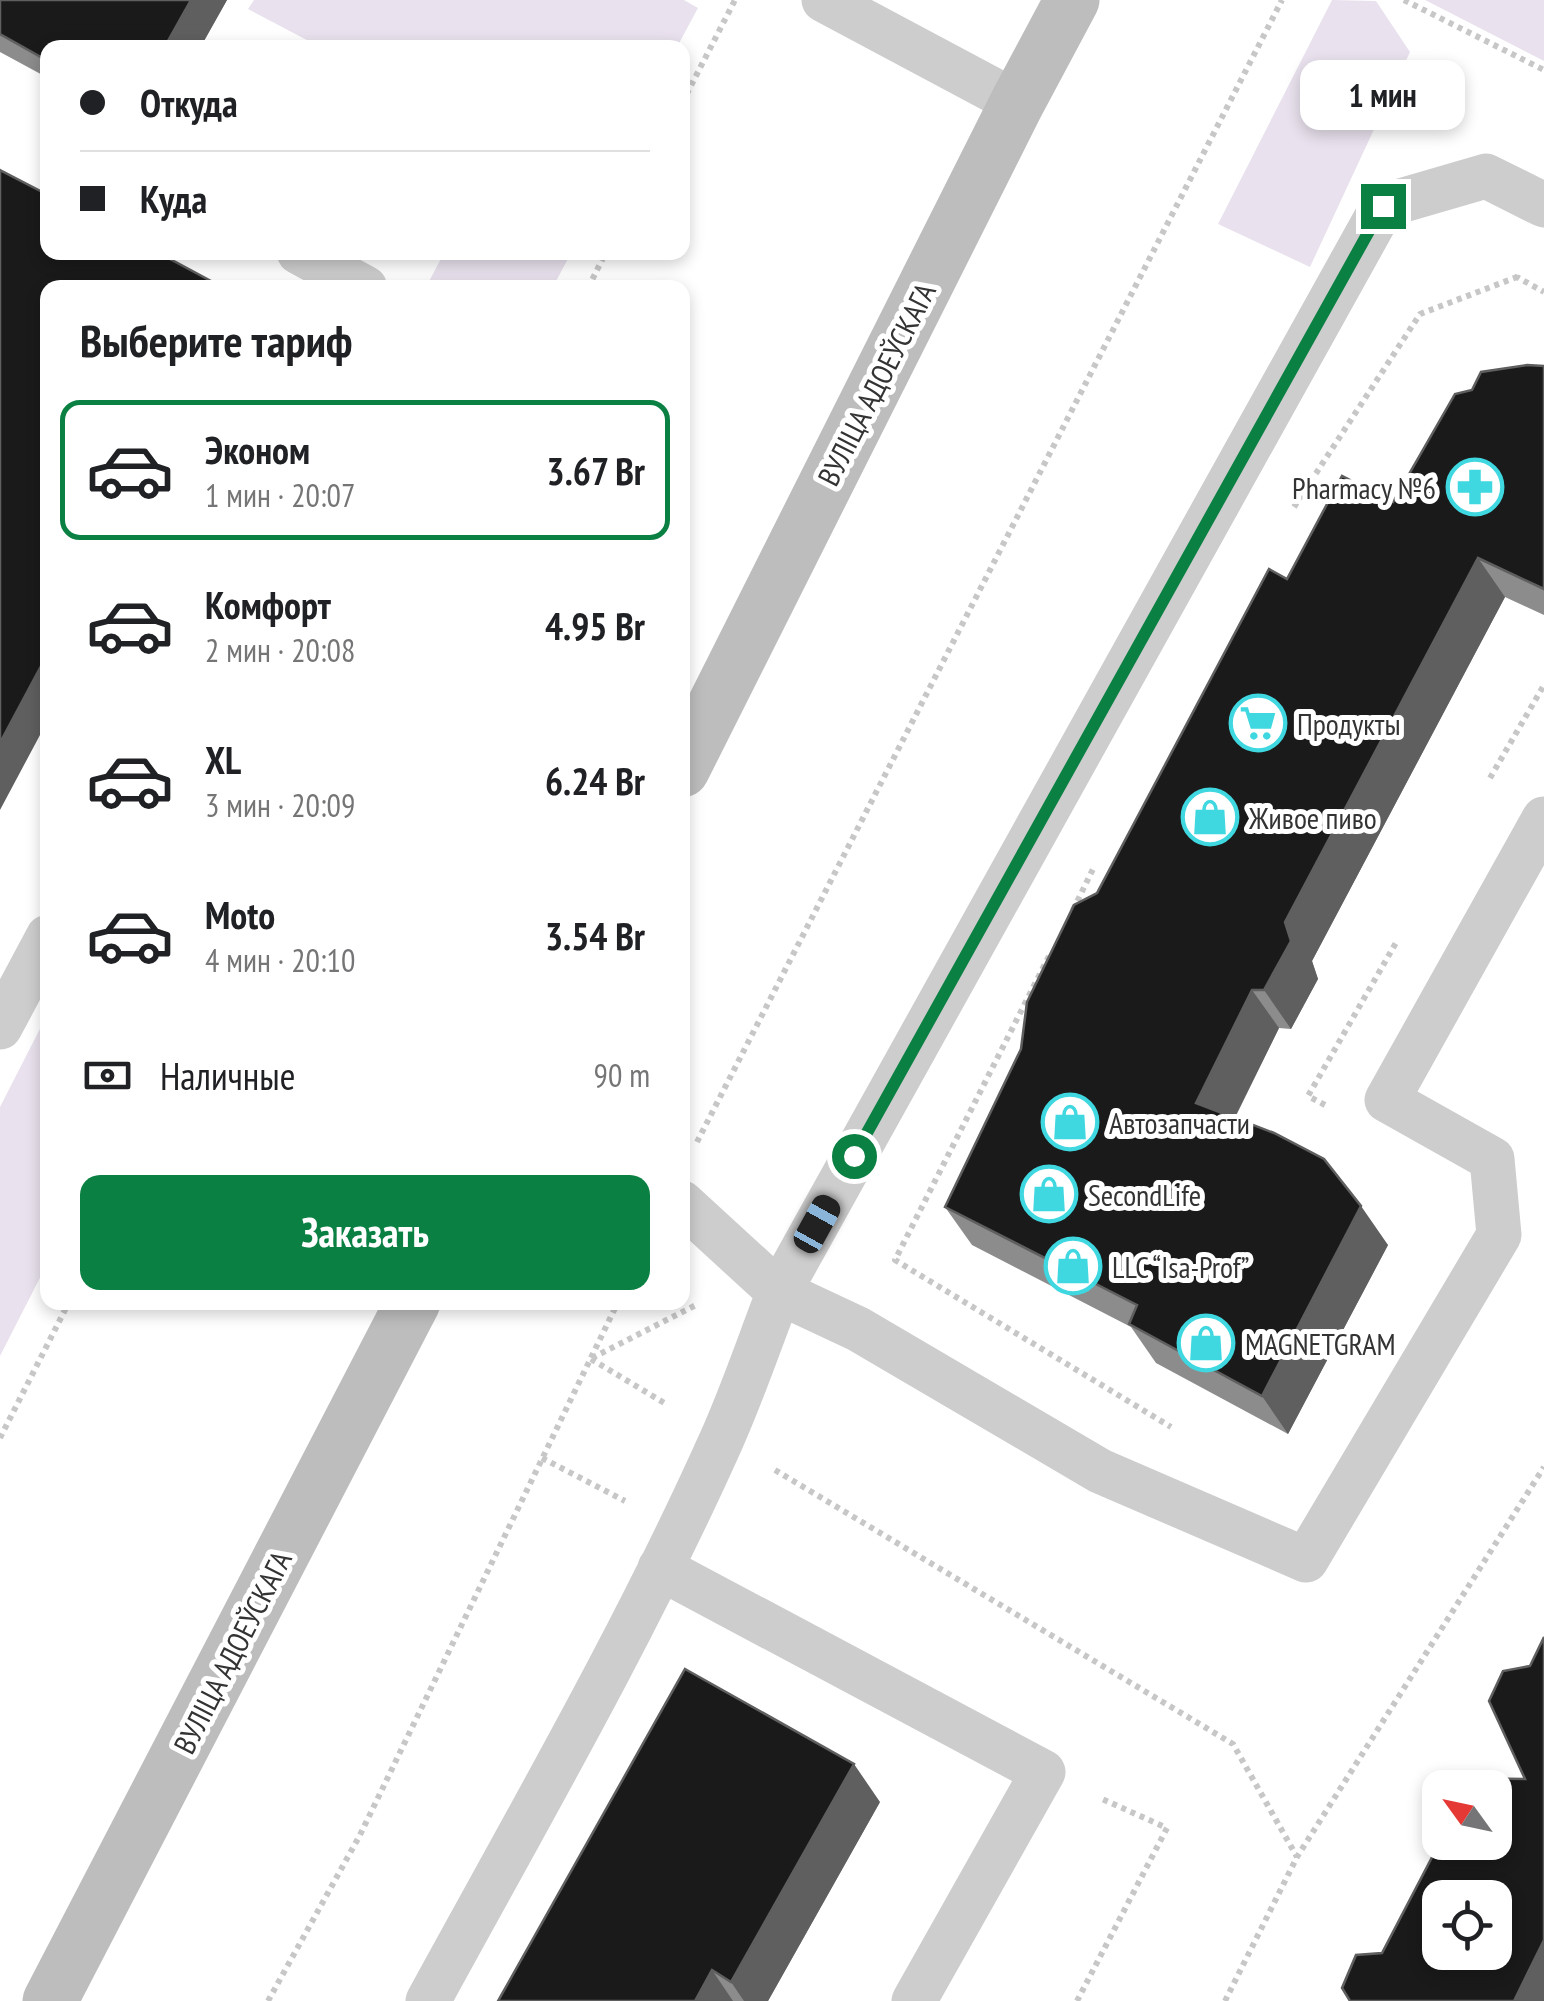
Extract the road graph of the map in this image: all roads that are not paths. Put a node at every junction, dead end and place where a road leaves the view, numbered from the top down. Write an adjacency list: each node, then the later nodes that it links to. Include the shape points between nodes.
1 (824, 0): 3 (lane)
2 (1072, 0): 3 (main road, ВУЛІЦА АДОЕЎСКАГА)
3 (1017, 103): 7 (main road, ВУЛІЦА АДОЕЎСКАГА)
4 (1544, 205): 12 (lane, via 1486,176 1383,206)
5 (314, 260): 6 (lane)
6 (350, 280)
7 (690, 754)
8 (1544, 819): 12 (lane, via 1388,1100 1492,1159 1499,1236 1306,1560 1100,1471)
9 (40, 952): 10 (lane)
10 (0, 1028)
11 (690, 1210): 12 (lane)
12 (769, 1282): 14 (lane, via 722,1438)
13 (408, 1310): 15 (main road, ВУЛІЦА АДОЕЎСКАГА)
14 (670, 1548): 16 (lane); 17 (lane, via 1043,1772)
15 (50, 2001)
16 (428, 2001)
17 (914, 2001)

